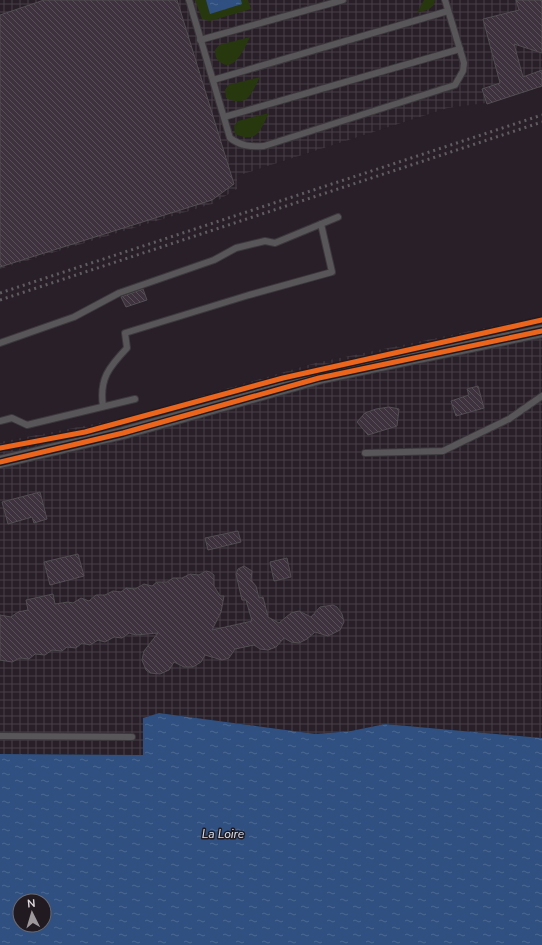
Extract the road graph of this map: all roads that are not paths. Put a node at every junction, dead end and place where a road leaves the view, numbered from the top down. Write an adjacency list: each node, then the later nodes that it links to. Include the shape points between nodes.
1 (189, 0): 5 (lane)
2 (343, 0): 5 (lane)
3 (445, 0): 4 (lane)
4 (448, 11): 6 (lane); 7 (lane)
5 (200, 40): 7 (lane)
6 (460, 49): 8 (lane); 8 (lane, via 464,63 463,71 455,85 264,146 247,147 230,138)
7 (213, 80): 8 (lane)
8 (224, 117)
9 (338, 217): 10 (lane)
10 (321, 224): 12 (lane, via 275,243 265,241 236,248 214,260 119,293 74,316); 15 (lane, via 332,272 125,334 127,348 107,372 102,387)
11 (542, 331): 18 (street, via 318,378 123,433)
12 (0, 343)
13 (542, 396): 17 (lane, via 509,419 443,451)
14 (135, 399): 15 (lane)
15 (103, 406): 16 (lane, via 27,425 12,418)
16 (0, 421)
17 (365, 452)
18 (0, 462)
19 (0, 736): 20 (lane)
20 (132, 737)

